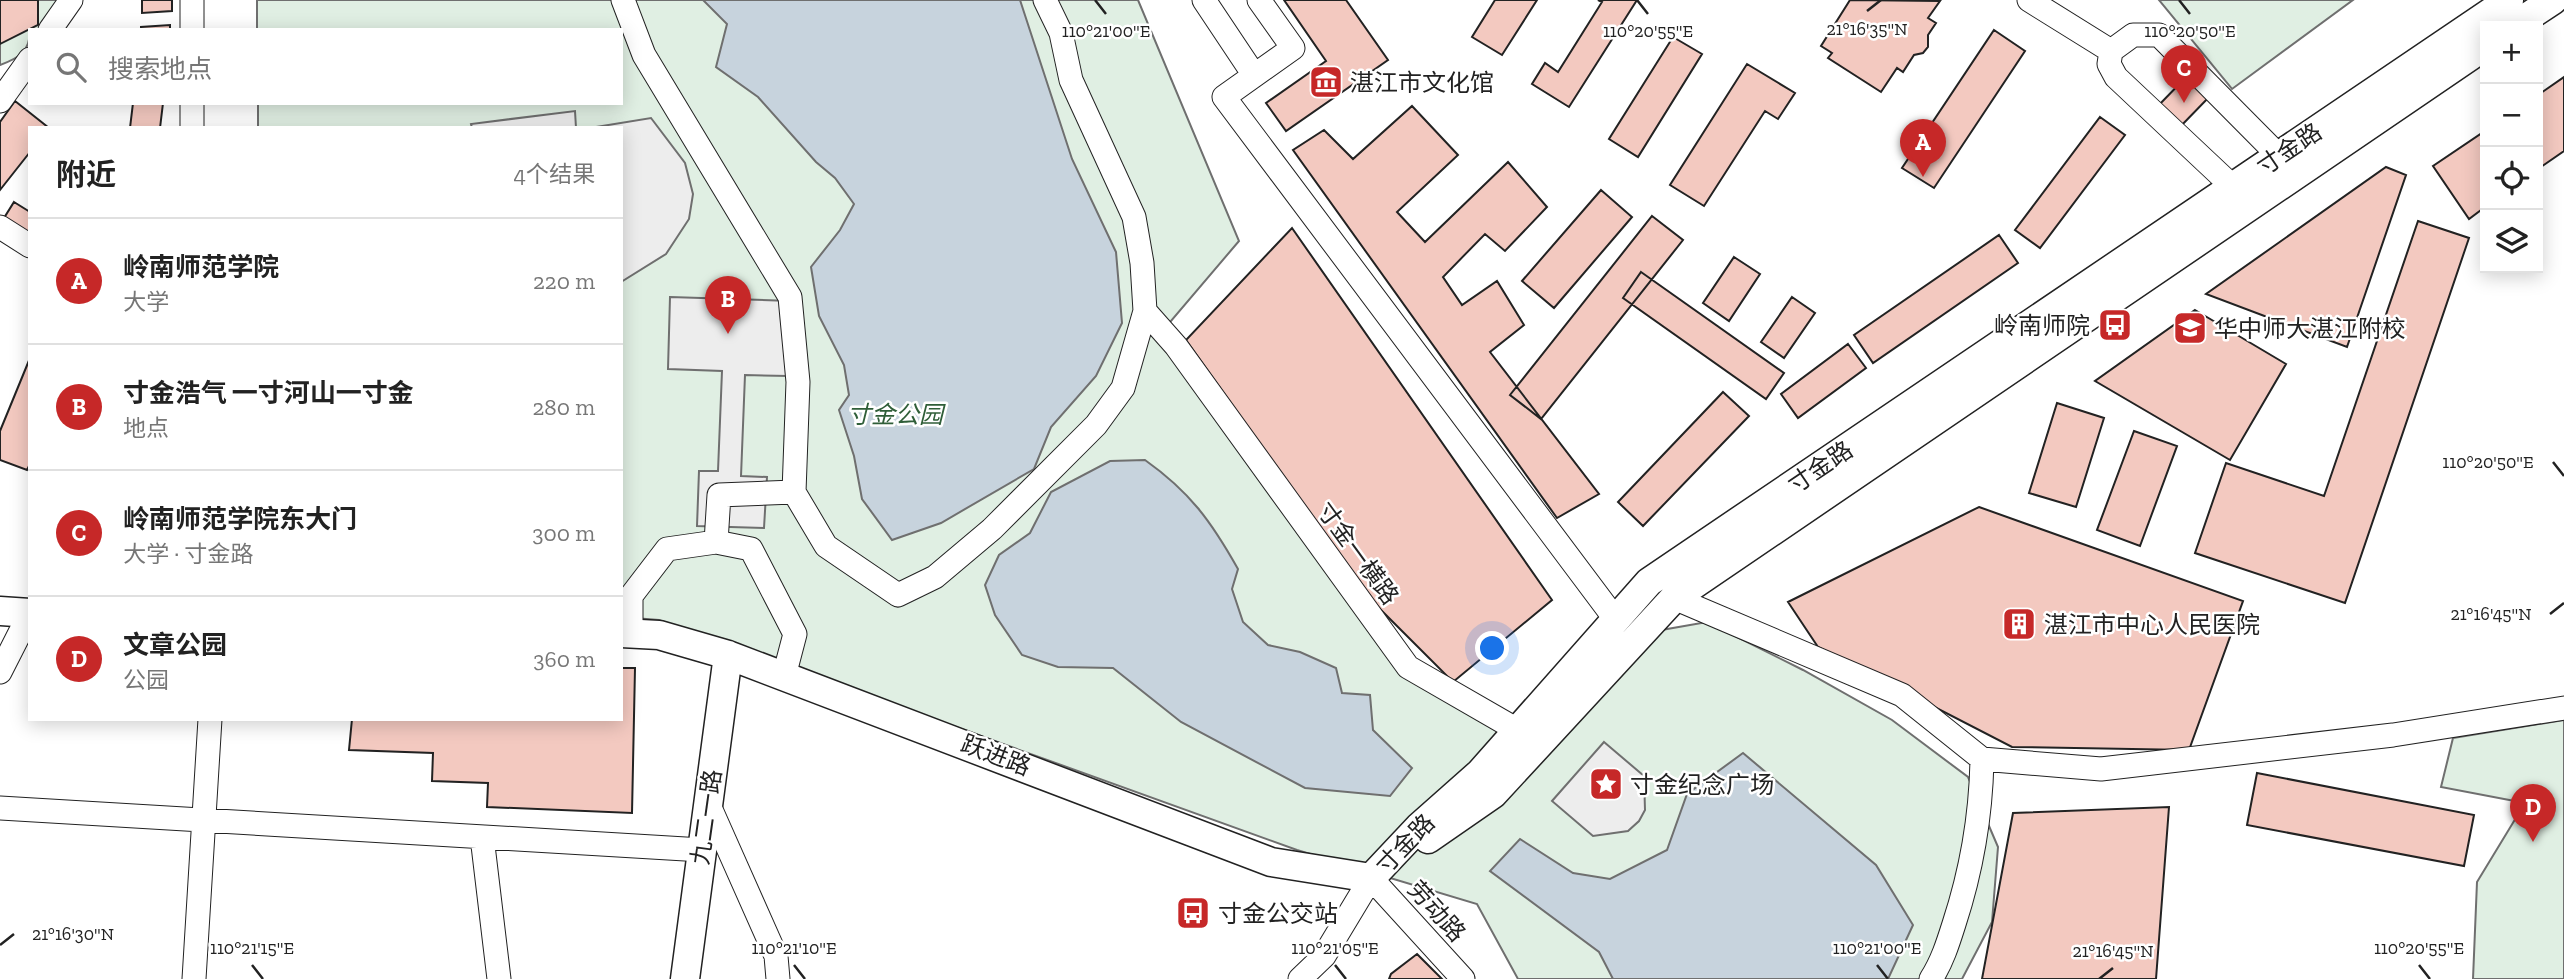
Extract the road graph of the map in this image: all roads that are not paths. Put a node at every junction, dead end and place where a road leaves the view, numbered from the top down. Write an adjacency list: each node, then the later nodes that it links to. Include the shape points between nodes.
1 (71, 0): 11 (street)
2 (192, 0): 12 (street)
3 (623, 0): 25 (street, via 644,55 790,298 798,382)
4 (1045, 0): 24 (street, via 1061,33 1071,80 1134,217)
5 (1204, 0): 16 (street)
6 (1259, 0): 16 (street, via 1293,48)
7 (2029, 0): 14 (street)
8 (2509, 0): 20 (main road, 寸金路)
9 (2553, 0): 10 (main road)
10 (2522, 21)
11 (51, 28)
12 (192, 28)
13 (2480, 49): 27 (main road, 寸金路)
14 (2111, 51): 20 (street, via 2133,35 2159,35); 21 (street, via 2109,64 2116,77)
15 (28, 62): 17 (street)
16 (1254, 75): 31 (street, via 1224,97)
17 (0, 101)
18 (192, 105): 19 (street)
19 (192, 126)
20 (2279, 156): 21 (main road, 寸金路)
21 (2233, 187): 31 (main road, 寸金路, via 1649,583)
22 (0, 227): 23 (street)
23 (28, 245)
24 (1145, 311): 25 (street, via 1123,388 1096,425 992,529 934,577 898,595 825,546); 38 (street, 寸金一横路, via 1176,346 1408,667)
25 (794, 492): 26 (street, via 719,495)
26 (716, 542): 32 (street, via 667,548 631,596); 35 (street, via 751,549 794,634)
27 (1674, 598): 38 (main road, 寸金路); 39 (street, via 1902,695)
28 (0, 611): 29 (main road)
29 (28, 613)
30 (28, 617): 34 (street)
31 (1616, 620): 38 (main road, 寸金路)
32 (626, 633): 33 (main road, 跃进路, via 659,635)
33 (728, 655): 35 (main road, 跃进路); 40 (main road, 九二一路)
34 (0, 672)
35 (784, 676): 45 (main road, 跃进路, via 1271,862)
36 (2564, 708): 39 (street, via 2393,735 2101,769)
37 (210, 721): 42 (street)
38 (1529, 736): 45 (main road, 寸金路, via 1419,827)
39 (1982, 759): 52 (street, via 1981,811 1970,877)
40 (708, 803): 44 (main road, 九二一路); 49 (street, via 776,956)
41 (0, 808): 42 (street)
42 (204, 819): 43 (street); 46 (street)
43 (482, 836): 44 (street); 47 (street)
44 (702, 850): 48 (main road, 九二一路)
45 (1371, 878): 50 (street, via 1324,956); 51 (street, 劳动路)
46 (194, 979)
47 (499, 979)
48 (685, 979)
49 (778, 979)
50 (1300, 979)
51 (1464, 979)
52 (1931, 979)

